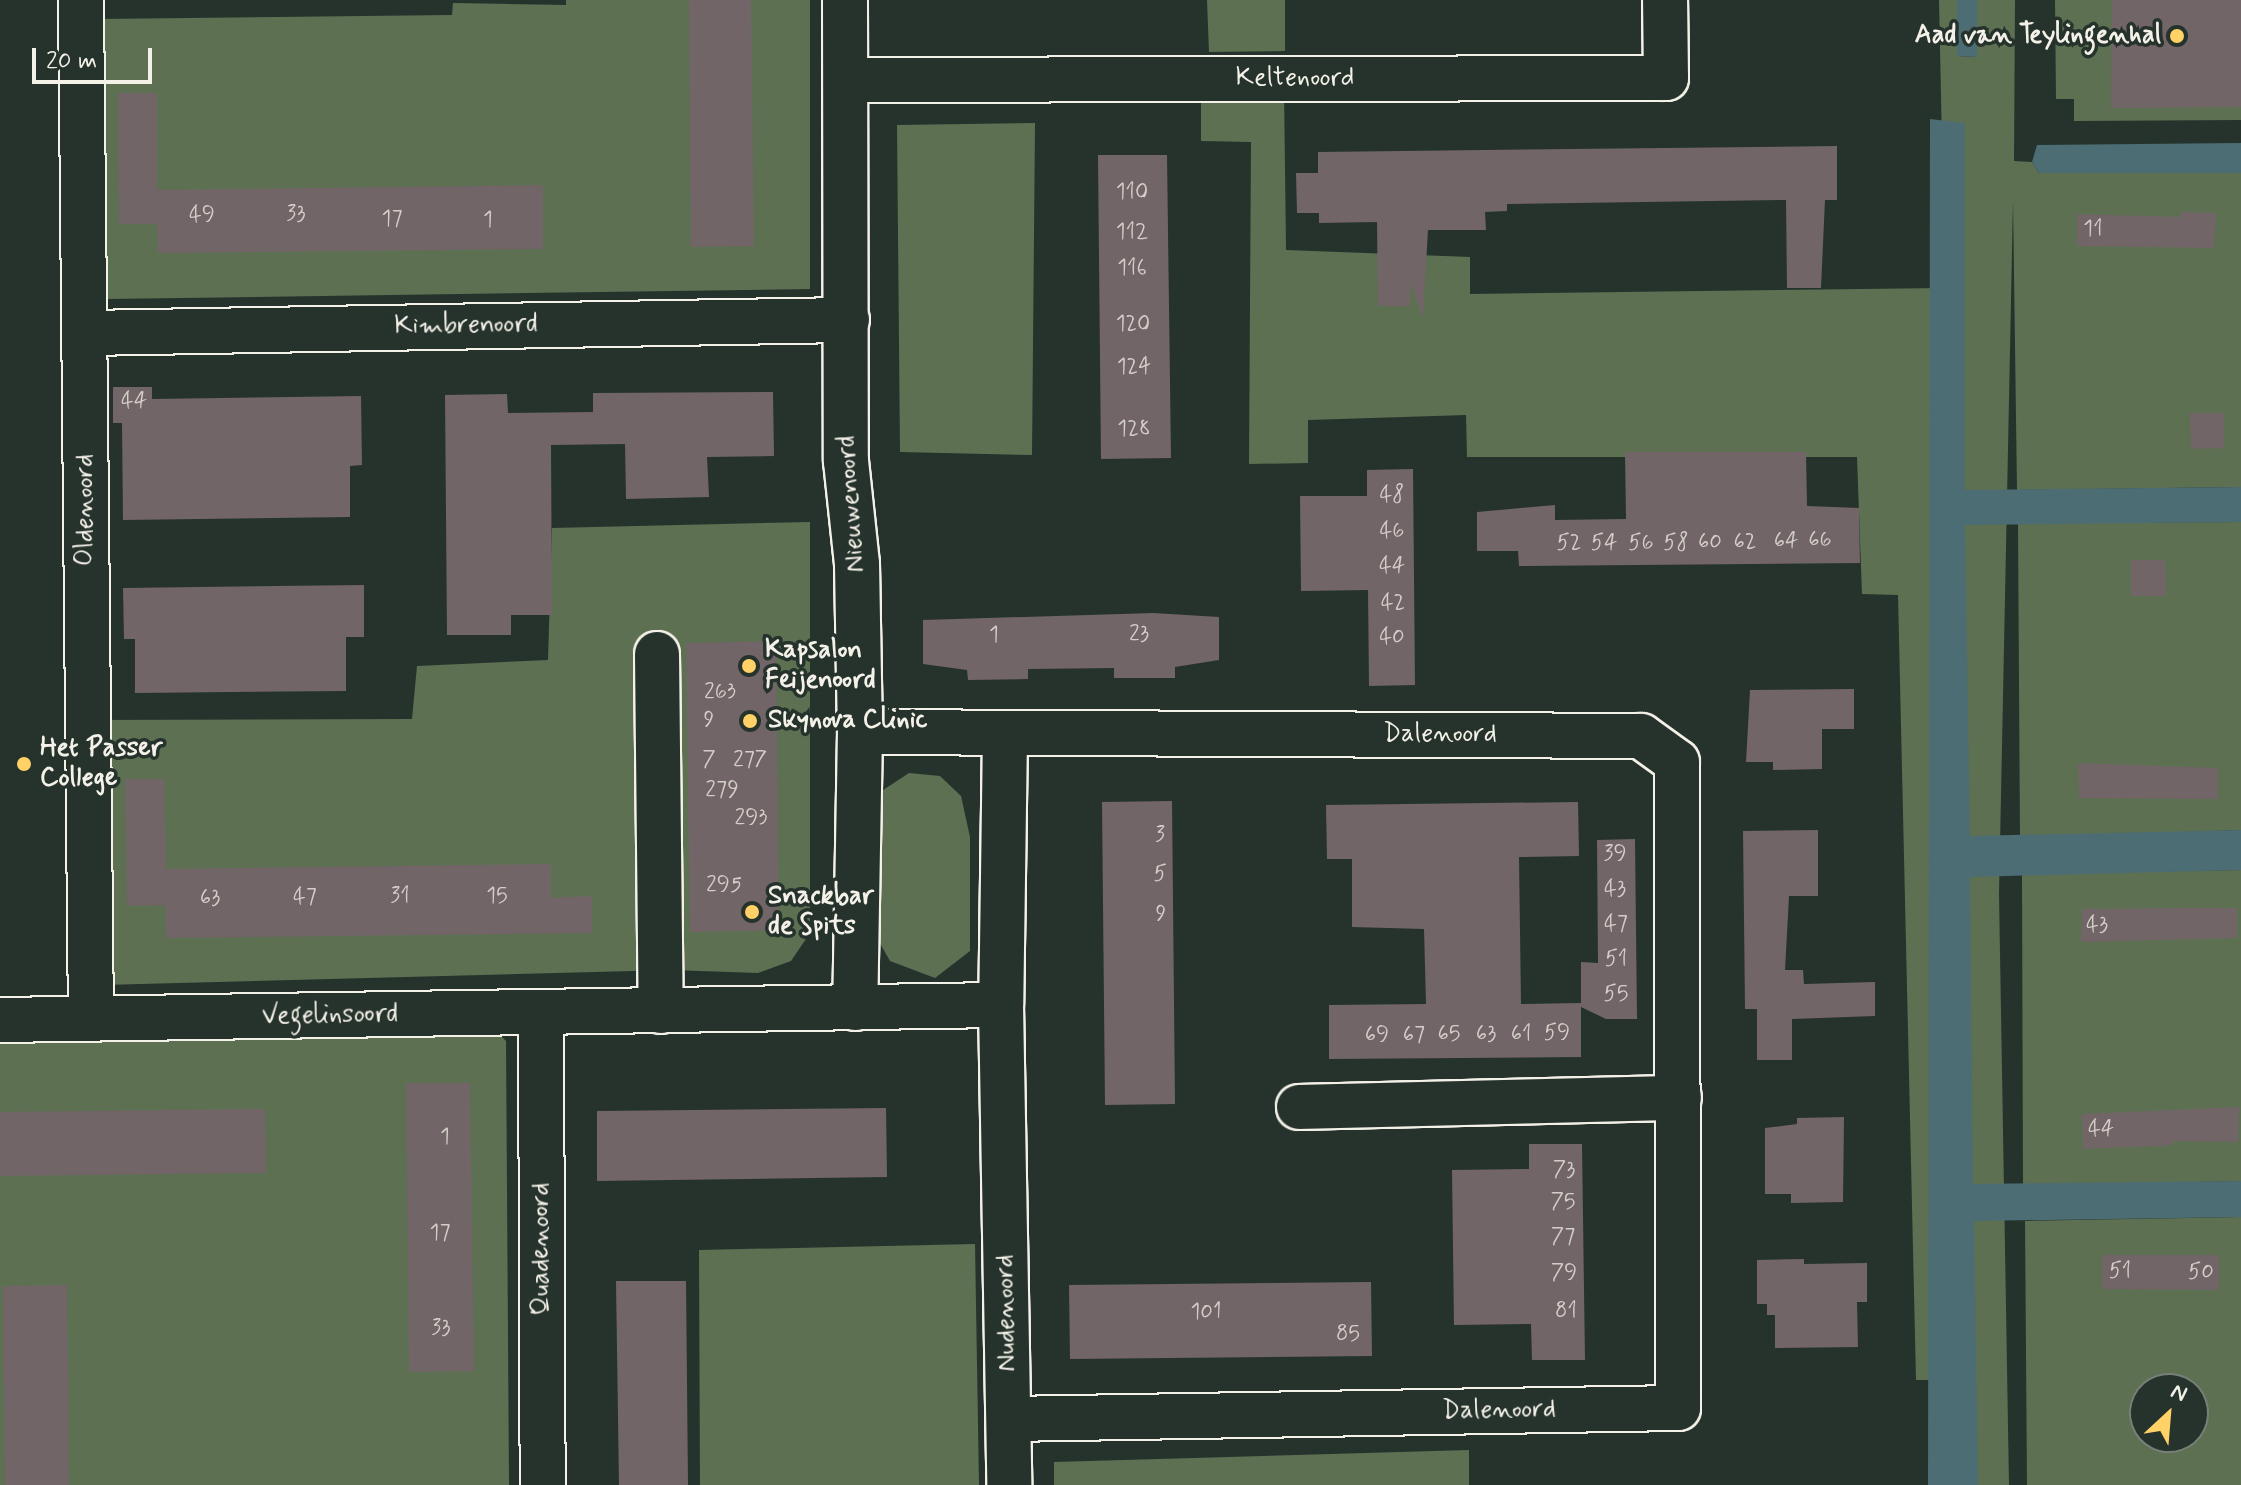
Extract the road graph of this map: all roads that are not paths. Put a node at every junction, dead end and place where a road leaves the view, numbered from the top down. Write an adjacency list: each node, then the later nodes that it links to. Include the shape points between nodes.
1 (81, 0): 6 (street, Oldenoord)
2 (845, 0): 4 (street, Nieuwenoord)
3 (1665, 0): 4 (street, Keltenoord, via 1666,78)
4 (847, 80): 5 (street, Nieuwenoord)
5 (847, 320): 6 (street, Kimbrenoord); 8 (street, Nieuwenoord, via 846,461 857,564)
6 (86, 333): 14 (street, Oldenoord)
7 (657, 654): 12 (street)
8 (860, 732): 9 (street, Dalenoord); 11 (street, Nieuwenoord)
9 (1005, 734): 10 (street); 16 (street, Dalenoord, via 1641,736 1677,762)
10 (1001, 1005): 11 (street, Vegelinsoord); 18 (street, Nudenoord)
11 (855, 1008): 12 (street, Vegelinsoord)
12 (661, 1011): 13 (street, Vegelinsoord)
13 (541, 1012): 14 (street, Vegelinsoord); 19 (street, Quadenoord)
14 (91, 1019): 15 (street, Vegelinsoord)
15 (0, 1020)
16 (1679, 1098): 17 (street); 18 (street, Dalenoord, via 1678,1408)
17 (1299, 1107)
18 (1009, 1419): 20 (street, Nudenoord)
19 (543, 1485)
20 (1009, 1485)

